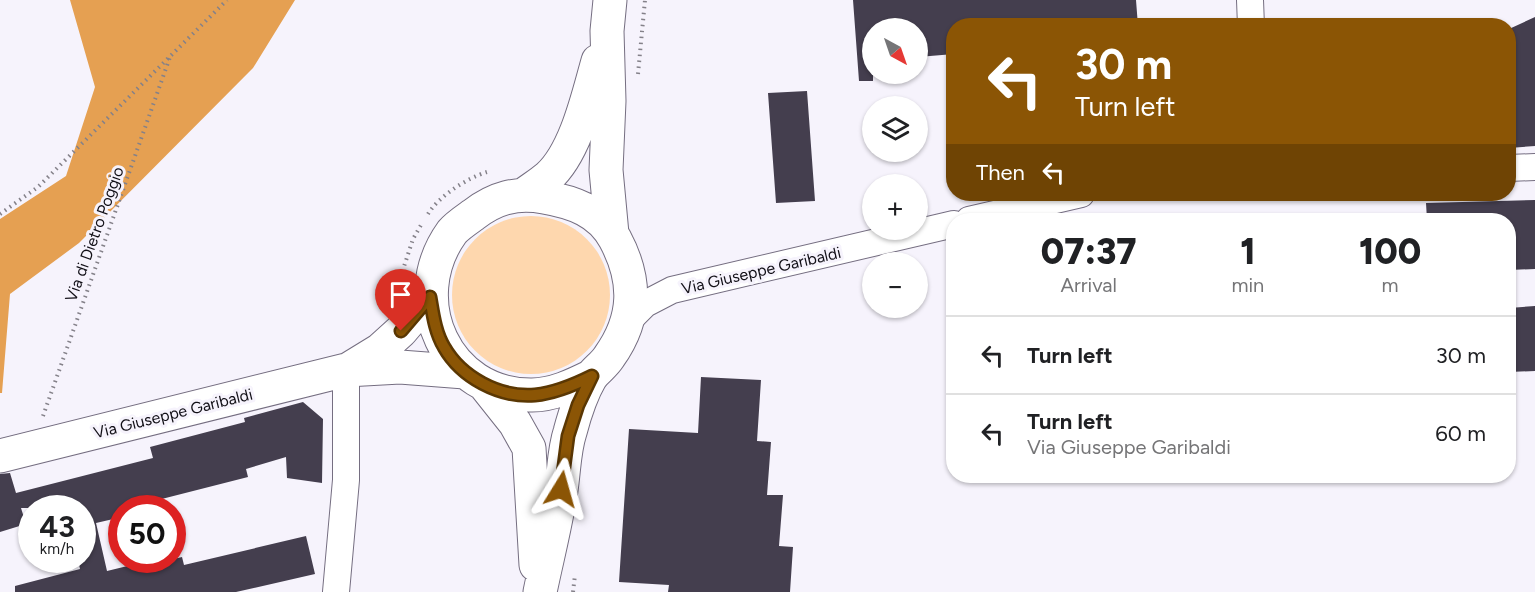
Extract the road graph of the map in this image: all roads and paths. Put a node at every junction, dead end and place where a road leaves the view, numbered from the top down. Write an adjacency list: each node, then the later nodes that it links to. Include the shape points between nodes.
1 (227, 0): 5 (path, Via di Dietro Poggio)
2 (1250, 0): 4 (street)
3 (609, 15): 8 (main road, via 575,133 549,176); 13 (main road, via 606,170)
4 (1251, 18)
5 (171, 57): 11 (path, Via di Dietro Poggio, via 38,187); 20 (path, Via di Dietro Poggio)
6 (1535, 167): 7 (street)
7 (1516, 168)
8 (525, 194): 13 (main road, via 569,201 592,213); 15 (main road, via 488,203 452,231 433,269)
9 (1051, 201): 10 (street)
10 (999, 213)
11 (0, 214)
12 (946, 226): 14 (street, Via Giuseppe Garibaldi)
13 (618, 245): 14 (street, Via Giuseppe Garibaldi, via 656,286); 16 (main road, via 632,293)
14 (672, 290): 16 (street, Via Giuseppe Garibaldi, via 645,304)
15 (430, 297): 17 (main road, Via Giuseppe Garibaldi, via 380,350); 19 (main road, via 444,346)
16 (627, 322): 18 (main road, via 622,338)
17 (346, 370): 19 (main road, Via Giuseppe Garibaldi, via 400,367); 21 (main road, Via Giuseppe Garibaldi); 22 (street, via 346,480)
18 (592, 376): 19 (main road, via 569,387 534,395 509,393); 23 (main road, via 568,436)
19 (474, 378): 23 (main road, via 515,423 528,448)
20 (41, 420)
21 (0, 456)
22 (336, 592)
23 (539, 592)

